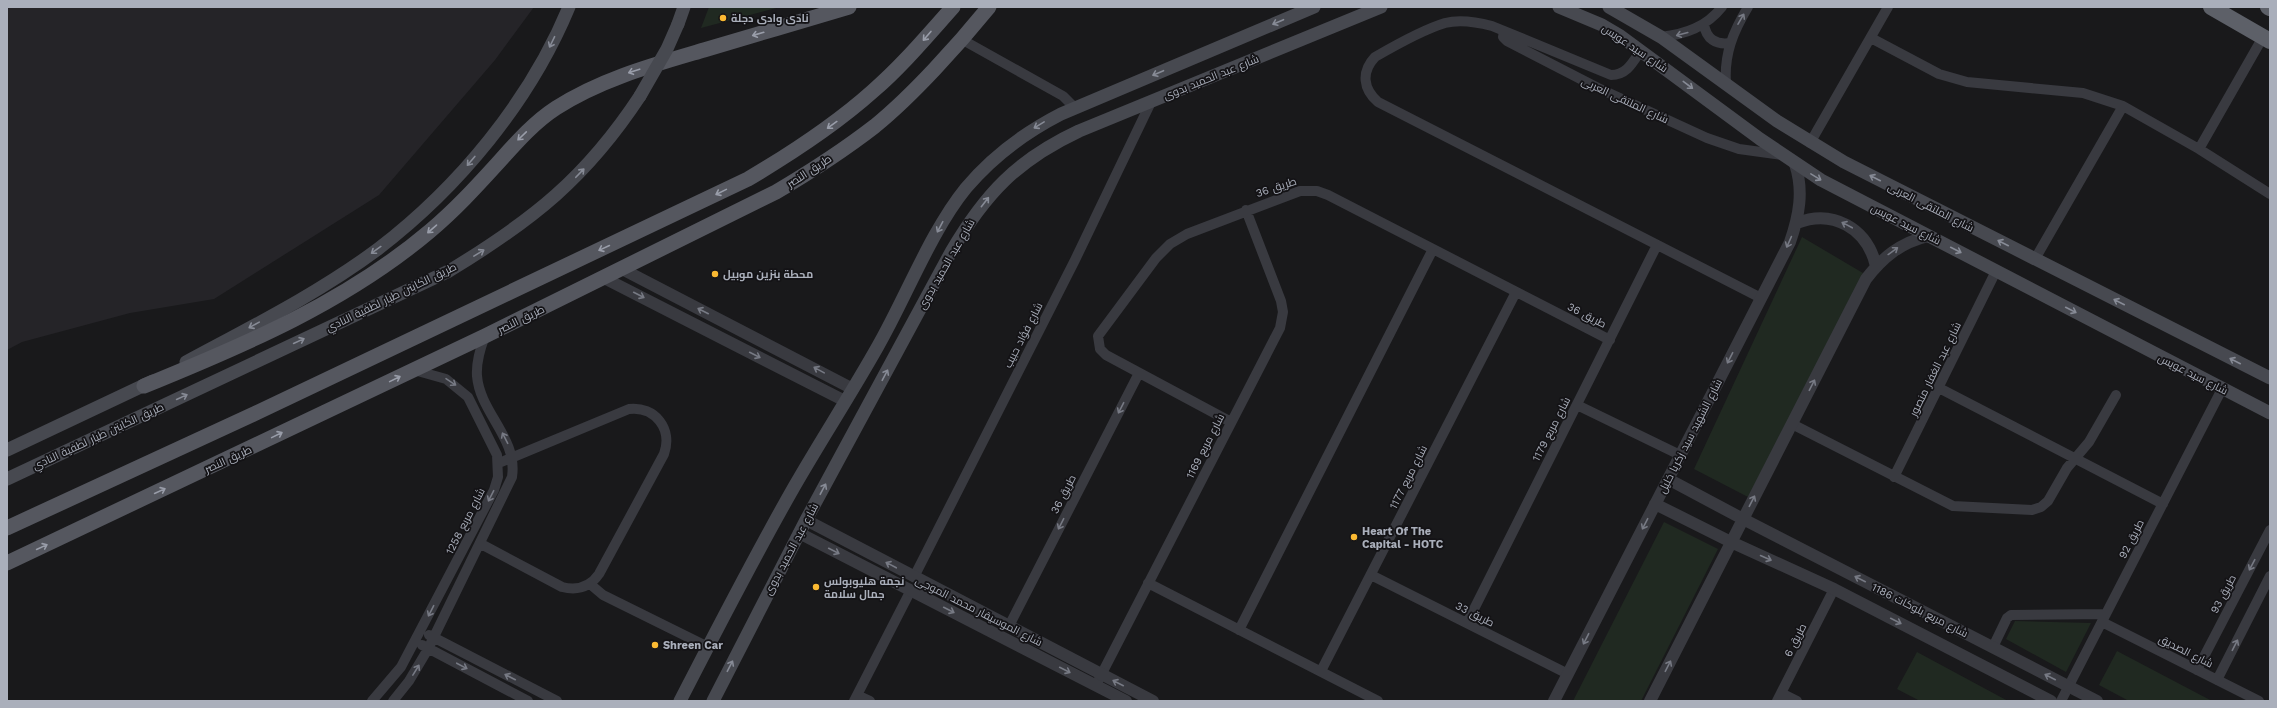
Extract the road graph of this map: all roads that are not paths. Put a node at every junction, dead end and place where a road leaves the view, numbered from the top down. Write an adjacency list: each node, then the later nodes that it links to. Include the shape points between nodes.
1 (569, 7): 50 (main road, one-way to 50, via 541,62 496,130 463,170 413,219 340,275)
2 (684, 7): 68 (main road, طريق الكابتن طيار لطفية النادي, one-way to 2, bridge, via 449,271 537,213 564,189 607,143 661,61)
3 (849, 7): 50 (main road, one-way to 50, via 630,72 578,95 555,108 534,125 450,213 412,246 364,280 308,313 223,354)
4 (952, 7): 74 (main road, one-way to 74, via 910,56 874,91 834,124 748,179 256,413)
5 (989, 7): 20 (main road, طريق النصر)
6 (1314, 7): 27 (main road, شارع عبد الحميد بدوى, one-way to 27)
7 (1381, 7): 25 (main road, شارع عبد الحميد بدوى)
8 (1559, 7): 23 (main road, شارع سيد عويس, via 1602,25)
9 (1610, 7): 18 (main road, شارع الملتقى العربى)
10 (1722, 7): 16 (street)
11 (1748, 7): 22 (street, one-way to 11)
12 (1888, 7): 19 (street)
13 (2211, 7): 15 (highway)
14 (2233, 7): 15 (highway)
15 (2239, 23): 21 (highway)
16 (1704, 24): 18 (street, one-way to 18, via 1684,34); 22 (street, via 1712,40)
17 (1504, 31): 23 (street, via 1611,75 1626,70); 30 (street, شارع الملتقى العربى, via 1503,37 1507,41 1598,88 1707,138 1739,149); 36 (street, via 1481,23 1446,23 1375,57 1366,72 1367,89 1378,102)
18 (1661, 37): 24 (main road, شارع الملتقى العربى)
19 (1871, 38): 26 (street, via 1939,74 1967,82 2083,93); 28 (street)
20 (961, 39): 27 (street, via 1063,96); 40 (main road, طريق النصر, via 875,126 814,169 755,204)
21 (2267, 39): 29 (street)
22 (1730, 43): 24 (street, via 1726,62)
23 (1641, 50): 30 (main road, شارع سيد عويس, one-way to 30)
24 (1726, 83): 28 (main road, شارع الملتقى العربى)
25 (1151, 102): 72 (main road, شارع عبد الحميد بدوى, one-way to 25, via 951,252 975,214 1007,177 1042,149); 82 (street, شارع فؤاد حبيب, via 1075,260)
26 (2123, 106): 29 (street); 38 (street)
27 (1075, 108): 53 (main road, شارع عبد الحميد بدوى, one-way to 53, via 1043,123 1009,146 993,159 965,190 942,224 878,347)
28 (1810, 143): 38 (main road, شارع الملتقى العربى, one-way to 28)
29 (2199, 149): 32 (street)
30 (1783, 156): 31 (main road, شارع سيد عويس)
31 (1795, 164): 34 (street, شارع الشهيد سيد زكريا خليل, via 1800,191); 35 (main road, شارع سيد عويس, one-way to 35)
32 (2270, 194)
33 (1246, 210): 37 (street, طريق 36, via 1290,193 1317,191); 48 (street, طريق 36, via 1187,234 1165,248 1100,332 1098,341 1103,353); 60 (street, شارع مربع 1169, via 1280,301 1282,317 1280,328)
34 (1797, 223): 39 (street, one-way to 34, via 1865,240 1843,222 1824,218); 44 (street, شارع الشهيد سيد زكريا خليل, one-way to 44)
35 (1928, 236): 39 (street, one-way to 35, via 1901,245); 41 (main road, شارع سيد عويس, one-way to 41)
36 (1657, 245): 44 (street); 46 (street, شارع مربع 1179)
37 (1433, 250): 43 (street, طريق 36); 90 (street)
38 (2035, 259): 49 (main road, شارع الملتقى العربى, one-way to 38)
39 (1876, 266): 61 (street, one-way to 39, via 1866,280)
40 (622, 269): 42 (main road, طريق النصر); 53 (street, one-way to 40)
41 (1996, 272): 51 (street, شارع عبد الغفار منصور); 54 (main road, شارع سيد عويس, one-way to 54)
42 (604, 278): 45 (main road, طريق النصر); 57 (street, one-way to 57)
43 (1516, 292): 46 (street, طريق 36); 80 (street, شارع مربع 1177)
44 (1761, 298): 63 (street, شارع الشهيد سيد زكريا خليل, one-way to 63)
45 (485, 336): 47 (main road, طريق النصر); 52 (street, via 477,363)
46 (1610, 340): 58 (street, شارع مربع 1179)
47 (414, 370): 56 (street, شارع مربع 1258, one-way to 56, via 446,379); 79 (main road, طريق النصر, one-way to 47)
48 (1138, 373): 60 (street, طريق 36); 89 (street, طريق 36, one-way to 89)
49 (2269, 375)
50 (144, 386): 62 (main road)
51 (1939, 388): 65 (street); 67 (street, شارع عبد الغفار منصور)
52 (479, 389): 56 (street, via 471,389); 64 (street, one-way to 52)
53 (853, 389): 57 (main road, شارع عبد الحميد بدوى)
54 (2222, 389): 59 (main road, شارع سيد عويس); 71 (street, طريق 92)
55 (2116, 395): 65 (street, via 2089,442)
56 (468, 397): 66 (street, شارع مربع 1258, via 494,448)
57 (845, 401): 95 (main road, شارع عبد الحميد بدوى, via 773,525)
58 (1577, 405): 63 (street); 88 (street, شارع مربع 1179)
59 (2270, 413)
60 (1231, 422): 83 (street, شارع مربع 1169)
61 (1792, 424): 67 (street); 73 (street, one-way to 61)
62 (7, 450)
63 (1680, 455): 69 (street, شارع الشهيد سيد زكريا خليل)
64 (512, 456): 66 (street); 78 (street, via 513,470 510,483); 84 (street, via 629,409 648,411 662,424 667,442 664,454 599,574)
65 (2075, 458): 67 (street, via 2045,504 2032,510 1953,506); 71 (street)
66 (498, 463): 91 (street, شارع مربع 1258, one-way to 91, via 498,477 494,490)
67 (1894, 477)
68 (7, 479)
69 (1668, 479): 70 (street, شارع الشهيد سيد زكريا خليل); 73 (street, شارع مربع بلوكات 1186)
70 (1655, 504): 77 (street, شارع مربع بلوكات 1186); 100 (street, شارع الشهيد سيد زكريا خليل, one-way to 100)
71 (2163, 504): 87 (street, طريق 92)
72 (806, 520): 76 (main road, شارع عبد الحميد بدوى); 82 (street, شارع الموسيقار محمد الموجى, one-way to 72)
73 (1743, 520): 77 (street); 96 (street, شارع مربع بلوكات 1186, one-way to 73)
74 (7, 528)
75 (2270, 530): 98 (street, طريق 93, one-way to 98)
76 (799, 533): 86 (street, شارع الموسيقار محمد الموجى, one-way to 86); 112 (main road, شارع عبد الحميد بدوى, one-way to 76)
77 (1731, 542): 85 (street, شارع مربع بلوكات 1186, one-way to 85); 118 (street, one-way to 77)
78 (481, 544): 84 (street, via 562,587 576,589); 92 (street)
79 (7, 563)
80 (1371, 575): 88 (street, طريق 33); 99 (street, شارع مربع 1177)
81 (2270, 576): 102 (street, one-way to 81)
82 (915, 578): 86 (street, via 905,582); 89 (street, شارع الموسيقار محمد الموجى)
83 (1148, 583): 90 (street); 101 (street, شارع مربع 1169)
84 (590, 584): 95 (street, via 610,598)
85 (1834, 589): 105 (street, طريق 6); 120 (street, شارع مربع بلوكات 1186, one-way to 120)
86 (910, 590): 93 (street, شارع الموسيقار محمد الموجى, one-way to 93); 106 (street)
87 (2104, 618): 96 (street, via 2011,614); 98 (street, شارع الصديق); 104 (street, طريق 92)
88 (1466, 623): 100 (street, طريق 33)
89 (1009, 626): 93 (street); 101 (street, شارع الموسيقار محمد الموجى)
90 (1239, 630): 99 (street)
91 (421, 631): 92 (street); 94 (street, شارع مربع 1258)
92 (434, 638): 97 (street); 103 (street, one-way to 92)
93 (1003, 638): 101 (street, شارع الموسيقار محمد الموجى, one-way to 101)
94 (415, 642): 97 (street); 108 (street, شارع مربع 1258, via 401,667)
95 (708, 647): 111 (main road, شارع عبد الحميد بدوى)
96 (1993, 647): 104 (street, شارع مربع بلوكات 1186, one-way to 96)
97 (428, 649): 107 (street, one-way to 107); 109 (street, one-way to 97, via 409,681)
98 (2197, 670): 102 (street, شارع الصديق)
99 (1320, 671): 116 (street)
100 (1568, 674): 117 (street, شارع الشهيد سيد زكريا خليل)
101 (1099, 680): 114 (street, شارع الموسيقار محمد الموجى); 115 (street, شارع الموسيقار محمد الموجى, one-way to 101)
102 (2217, 680): 123 (street, شارع الصديق)
103 (526, 685): 107 (street); 110 (street)
104 (2069, 686): 121 (street, طريق 92); 122 (street, شارع مربع بلوكات 1186)
105 (1779, 697): 119 (street)
106 (856, 698): 113 (street)
107 (522, 700)
108 (372, 701)
109 (393, 701)
110 (557, 701)
111 (680, 701)
112 (713, 701)
113 (870, 701)
114 (1126, 701)
115 (1153, 701)
116 (1378, 701)
117 (1554, 701)
118 (1650, 701)
119 (1797, 701)
120 (2051, 701)
121 (2061, 701)
122 (2098, 701)
123 (2259, 701)

